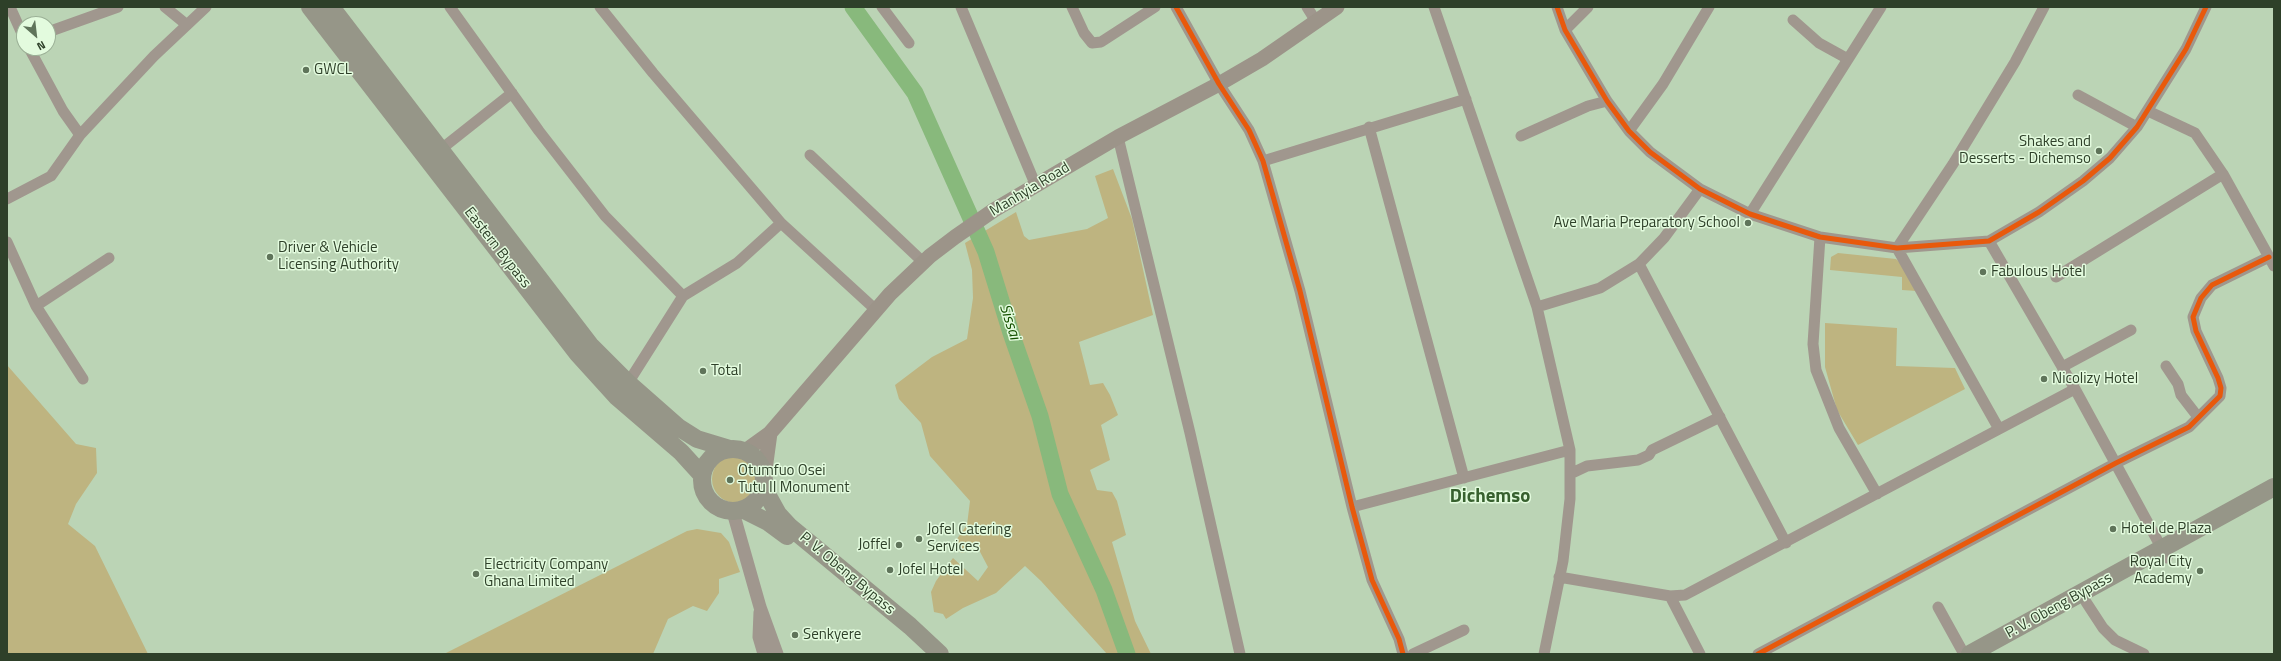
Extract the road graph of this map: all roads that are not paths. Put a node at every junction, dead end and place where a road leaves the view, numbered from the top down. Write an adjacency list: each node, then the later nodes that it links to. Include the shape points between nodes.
1 (10, 7): 23 (street)
2 (118, 7): 27 (street)
3 (165, 7): 26 (street)
4 (206, 7): 26 (street)
5 (310, 7): 79 (highway, Eastern Bypass, via 578,354 617,397 681,452)
6 (331, 7): 44 (highway, Eastern Bypass)
7 (450, 7): 33 (street)
8 (600, 7): 52 (street)
9 (882, 7): 29 (street)
10 (961, 7): 48 (street)
11 (1072, 7): 12 (street, via 1084,33 1092,43 1101,42)
12 (1155, 7)
13 (1176, 7): 32 (street)
14 (1307, 7): 25 (street)
15 (1337, 7): 25 (main road, Manhyia Road)
16 (1434, 7): 35 (street)
17 (1557, 7): 28 (street)
18 (1588, 7): 28 (street)
19 (1709, 7): 40 (street, via 1662,84)
20 (1881, 7): 31 (street)
21 (2044, 7): 56 (street, via 2015,62 1953,164)
22 (2206, 7): 37 (street, via 2186,49)
23 (16, 20)
24 (1793, 20): 31 (street, via 1819,43)
25 (1317, 23): 32 (main road, Manhyia Road)
26 (187, 25): 41 (street)
27 (56, 29)
28 (1566, 30): 36 (street)
29 (909, 43)
30 (33, 56): 41 (street, via 63,111)
31 (1848, 59): 51 (street)
32 (1219, 84): 43 (main road, Manhyia Road); 46 (street, via 1249,130)
33 (512, 93): 44 (street); 62 (street, via 605,216)
34 (2078, 95): 39 (street)
35 (1466, 99): 38 (street); 64 (street)
36 (1607, 102): 40 (street); 42 (street, via 1588,106)
37 (2148, 111): 39 (street); 47 (street, via 2195,133)
38 (1369, 127): 46 (street); 81 (street)
39 (2137, 127): 54 (street, via 2110,158 2083,181 2039,212)
40 (1629, 131): 49 (street, via 1650,152)
41 (80, 134): 50 (street, via 51,176)
42 (1521, 136)
43 (1118, 138): 48 (main road, Manhyia Road); 100 (street, via 1190,433)
44 (440, 150): 70 (highway, Eastern Bypass, via 590,345)
45 (810, 155): 58 (street)
46 (1263, 161): 86 (street, via 1300,291)
47 (2223, 174): 59 (street); 61 (street)
48 (1036, 186): 58 (main road, Manhyia Road, via 994,210)
49 (1700, 189): 51 (street); 60 (street, via 1664,238)
50 (7, 199)
51 (1750, 214): 53 (street)
52 (781, 223): 62 (street, via 737,263); 65 (street)
53 (1820, 237): 56 (street); 84 (street, via 1813,344 1816,370 1839,428)
54 (1989, 241): 56 (street); 68 (street)
55 (7, 242): 63 (street)
56 (1897, 248): 74 (street)
57 (109, 258): 63 (street)
58 (923, 262): 65 (main road, Manhyia Road)
59 (2271, 262): 73 (street, via 2212,285 2200,298 2193,317 2196,331 2221,388 2220,396)
60 (1639, 264): 64 (street, via 1600,288); 72 (street)
61 (2056, 278)
62 (683, 296): 70 (street)
63 (36, 306): 69 (street)
64 (1537, 307): 77 (street)
65 (876, 310): 75 (main road, Manhyia Road)
66 (2131, 330): 68 (street)
67 (2166, 366): 73 (street, via 2178,384 2181,395)
68 (2062, 367): 71 (street)
69 (83, 380)
70 (628, 383): 76 (highway, Eastern Bypass, via 678,427 697,439)
71 (2076, 389): 74 (street); 78 (street)
72 (1720, 417): 80 (street, via 1652,450 1638,460 1587,466); 88 (street)
73 (2198, 417): 78 (street, via 2189,427)
74 (2000, 429): 84 (street)
75 (770, 434): 76 (main road, Manhyia Road); 82 (main road)
76 (738, 450): 79 (highway, via 717,453 707,462); 82 (highway, via 754,457 761,466)
77 (1570, 450): 80 (street); 81 (street)
78 (2116, 463): 89 (street); 105 (street)
79 (702, 474): 87 (highway, via 703,492 711,504 724,511)
80 (1570, 474): 90 (street, via 1569,507)
81 (1464, 478): 86 (street)
82 (764, 482): 87 (highway, via 754,504); 99 (highway, P. V. Obeng Bypass, via 778,514 790,527)
83 (2274, 487): 89 (highway, P. V. Obeng Bypass)
84 (1877, 494): 88 (street)
85 (2274, 498): 89 (highway, P. V. Obeng Bypass)
86 (1352, 507): 101 (street, via 1372,580 1399,639)
87 (738, 511): 93 (street); 98 (highway, P. V. Obeng Bypass, via 768,522)
88 (1786, 543): 91 (street, via 1685,595)
89 (2164, 554): 92 (highway, P. V. Obeng Bypass); 107 (highway, P. V. Obeng Bypass)
90 (1559, 577): 91 (street); 103 (street)
91 (1670, 596): 104 (street)
92 (2086, 602): 108 (highway, P. V. Obeng Bypass); 109 (street, via 2103,628 2115,640)
93 (760, 607): 96 (street, via 759,637); 97 (street)
94 (1938, 607): 106 (street)
95 (1464, 630): 102 (street)
96 (764, 654)
97 (777, 654)
98 (925, 654)
99 (940, 654)
100 (1240, 654)
101 (1403, 654)
102 (1413, 654)
103 (1544, 654)
104 (1700, 654)
105 (1758, 654)
106 (1964, 654)
107 (1970, 654)
108 (1992, 654)
109 (2144, 654)

